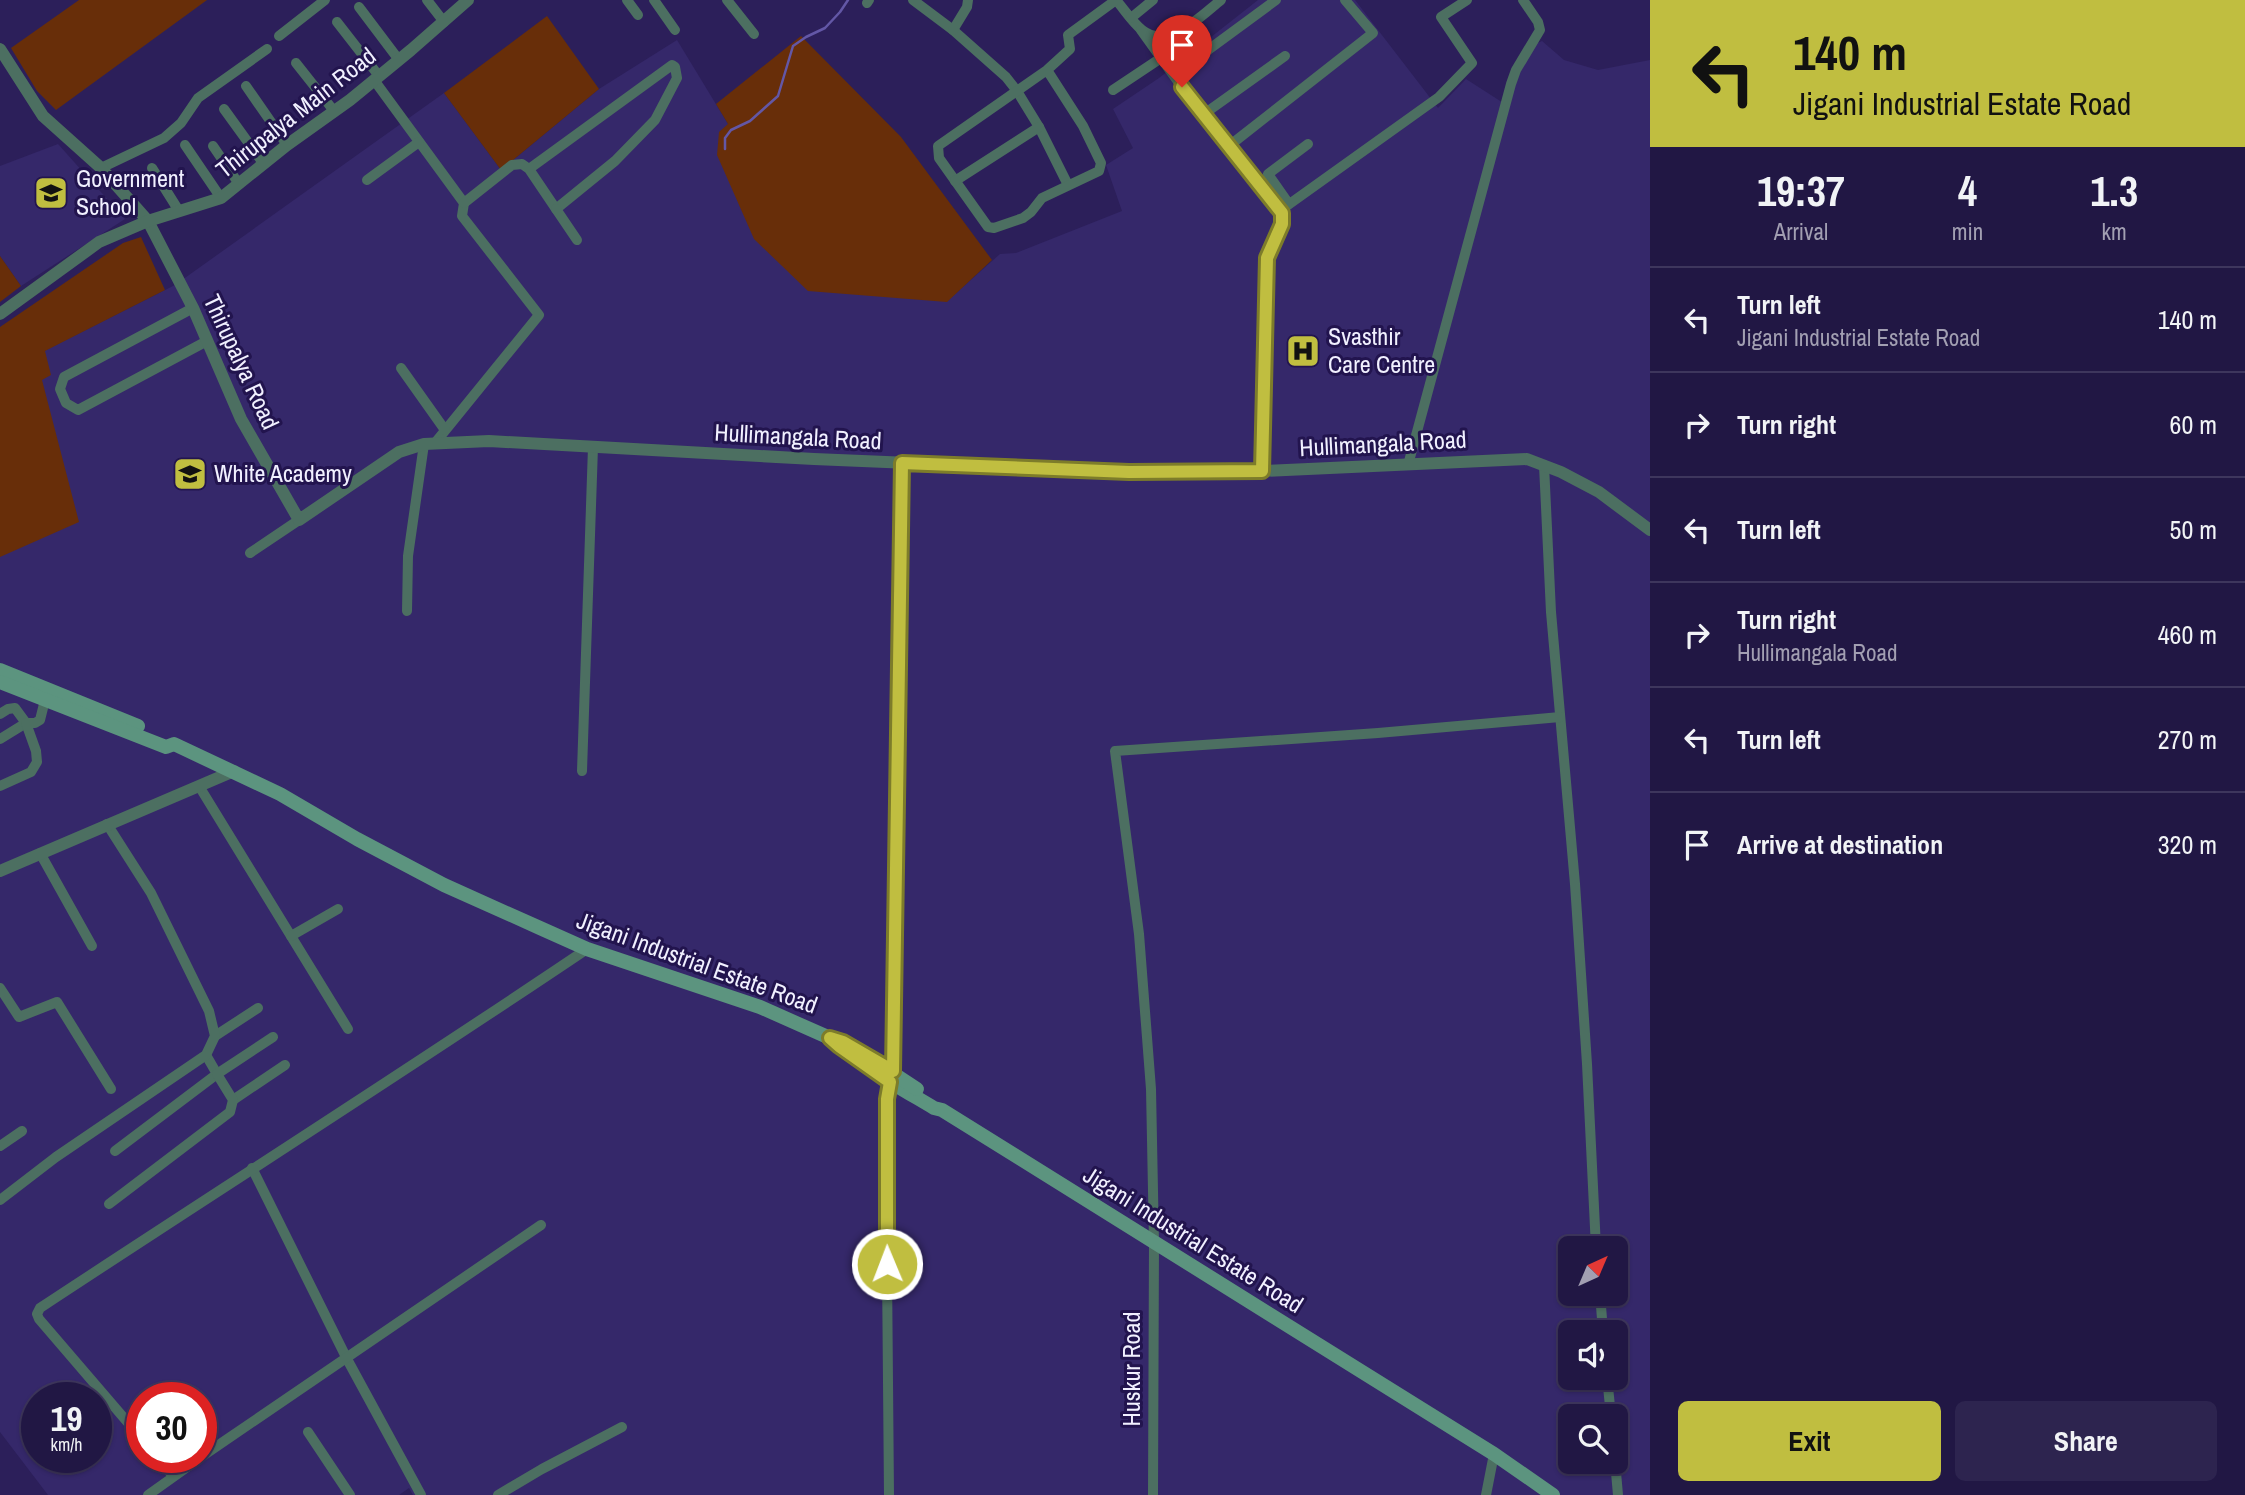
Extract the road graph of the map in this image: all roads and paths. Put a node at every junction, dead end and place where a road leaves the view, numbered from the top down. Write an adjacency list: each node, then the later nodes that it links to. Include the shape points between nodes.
1 (325, 0): 25 (street)
2 (427, 0): 20 (street)
3 (468, 0): 20 (street, Thirupalya Main Road)
4 (627, 0): 17 (street)
5 (654, 0): 21 (street)
6 (727, 0): 24 (street)
7 (914, 0): 22 (street)
8 (968, 0): 22 (street)
9 (1153, 0): 18 (street)
10 (1220, 0): 23 (street, via 1172,34 1158,36)
11 (1276, 0): 33 (street)
12 (1345, 0): 47 (street, via 1373,33)
13 (1467, 0): 58 (street, via 1441,17 1472,64 1439,97)
14 (1523, 0): 71 (street, via 1540,30 1511,84)
15 (1111, 2): 18 (street); 32 (street, via 1068,35 1070,49)
16 (359, 8): 30 (street)
17 (638, 15)
18 (1131, 18): 23 (street)
19 (337, 22): 34 (street)
20 (444, 22): 30 (street, Thirupalya Main Road)
21 (675, 30)
22 (953, 30): 37 (street)
23 (1141, 30): 29 (street)
24 (754, 34)
25 (279, 36)
26 (0, 49): 49 (street, via 43,116)
27 (267, 49): 49 (street, via 198,98 164,138)
28 (1285, 56): 40 (street)
29 (1161, 58): 33 (street); 36 (street)
30 (399, 60): 34 (street, Thirupalya Main Road)
31 (296, 63): 39 (street)
32 (1047, 69): 37 (street); 55 (street, via 1101,163 1099,171)
33 (1174, 75): 40 (street)
34 (376, 78): 39 (street, Thirupalya Main Road); 42 (street)
35 (246, 86): 45 (street)
36 (1113, 90)
37 (1017, 91): 41 (street); 53 (street, via 938,146 939,158)
38 (224, 109): 48 (street)
39 (334, 111): 45 (street, Thirupalya Main Road)
40 (1204, 114): 47 (street)
41 (1039, 127): 53 (street); 55 (street)
42 (419, 142): 52 (street); 57 (street)
43 (1308, 144): 58 (street, via 1268,174)
44 (185, 145): 56 (street)
45 (287, 145): 48 (street, Thirupalya Main Road)
46 (213, 146): 54 (street)
47 (1229, 146): 58 (street)
48 (263, 163): 54 (street, Thirupalya Main Road)
49 (101, 168): 61 (street)
50 (152, 168): 60 (street)
51 (529, 169): 57 (street, via 512,165); 59 (street); 59 (street, via 675,67 677,78 655,120 615,161)
52 (367, 180)
53 (955, 181): 55 (street, via 983,223 993,228 1026,216 1039,200)
54 (239, 184): 56 (street, Thirupalya Main Road)
55 (1068, 185)
56 (221, 198): 60 (street, Thirupalya Main Road)
57 (464, 203): 67 (street, via 463,216 539,315)
58 (1285, 207): 73 (street, via 1267,258)
59 (556, 209): 62 (street)
60 (179, 211): 61 (street, Thirupalya Main Road)
61 (148, 221): 63 (street, Thirupalya Road); 64 (street, Thirupalya Main Road, via 99,242)
62 (577, 240)
63 (193, 308): 65 (street, Thirupalya Road); 65 (street, via 64,377 60,389 66,402 78,410)
64 (0, 314)
65 (207, 341): 74 (street, Thirupalya Road, via 241,419)
66 (401, 368): 67 (street)
67 (445, 430): 68 (street)
68 (429, 443): 69 (street, Hullimangala Road); 74 (street, Hullimangala Road, via 398,452); 77 (street, via 408,556)
69 (593, 447): 70 (street, Hullimangala Road); 87 (street)
70 (902, 463): 73 (street, Hullimangala Road, via 1129,472); 105 (street)
71 (1408, 465): 72 (street, Hullimangala Road, via 1527,459); 73 (street, Hullimangala Road)
72 (1544, 466): 75 (street, Hullimangala Road, via 1599,492); 82 (street)
73 (1262, 471)
74 (299, 520): 76 (street, Hullimangala Road)
75 (1650, 530)
76 (250, 553)
77 (407, 611)
78 (0, 670): 85 (main road)
79 (0, 682): 80 (main road, Jigani Industrial Estate Road)
80 (45, 700): 83 (street, via 40,720); 85 (main road, Jigani Industrial Estate Road, via 166,747)
81 (0, 714): 83 (street, via 15,708)
82 (1560, 717): 115 (street, via 1586,1037); 116 (street, Huskur Road, via 1115,751 1139,934 1151,1089)
83 (26, 723): 84 (street); 88 (street, via 37,762 30,772)
84 (0, 739)
85 (174, 744): 86 (main road, Jigani Industrial Estate Road)
86 (234, 771): 89 (street); 96 (main road, Jigani Industrial Estate Road, via 444,885)
87 (582, 771)
88 (0, 786)
89 (199, 786): 90 (street); 94 (street)
90 (107, 824): 91 (street); 100 (street, via 151,893 209,1011)
91 (40, 853): 92 (street); 95 (street)
92 (0, 871)
93 (338, 909): 94 (street)
94 (291, 936): 99 (street)
95 (92, 946)
96 (587, 949): 105 (main road, Jigani Industrial Estate Road, via 760,1007 843,1042); 111 (street)
97 (0, 988): 106 (street, via 19,1017 57,1002)
98 (258, 1008): 100 (street)
99 (348, 1029)
100 (215, 1036): 102 (street)
101 (272, 1037): 104 (street)
102 (206, 1055): 104 (street); 112 (street)
103 (285, 1065): 107 (street)
104 (217, 1074): 107 (street); 110 (street)
105 (892, 1077): 116 (main road, Jigani Industrial Estate Road); 131 (street, via 886,1144)
106 (111, 1089)
107 (233, 1100): 113 (street, via 230,1112)
108 (22, 1131): 109 (street)
109 (0, 1146)
110 (115, 1150)
111 (252, 1168): 117 (street); 118 (street, via 37,1314)
112 (0, 1200)
113 (109, 1204)
114 (541, 1225): 117 (street)
115 (1595, 1236)
116 (1154, 1242): 122 (main road, Jigani Industrial Estate Road); 132 (street, Huskur Road)
117 (347, 1359): 121 (street); 129 (street)
118 (126, 1420)
119 (622, 1427): 130 (street)
120 (308, 1432): 128 (street)
121 (217, 1446)
122 (1494, 1454): 133 (street); 134 (main road, Jigani Industrial Estate Road)
123 (170, 1473): 126 (street)
124 (177, 1473): 126 (street)
125 (1616, 1474): 135 (street)
126 (173, 1476): 127 (street)
127 (148, 1495)
128 (350, 1495)
129 (421, 1495)
130 (498, 1495)
131 (889, 1495)
132 (1153, 1495)
133 (1486, 1495)
134 (1553, 1495)
135 (1618, 1495)

